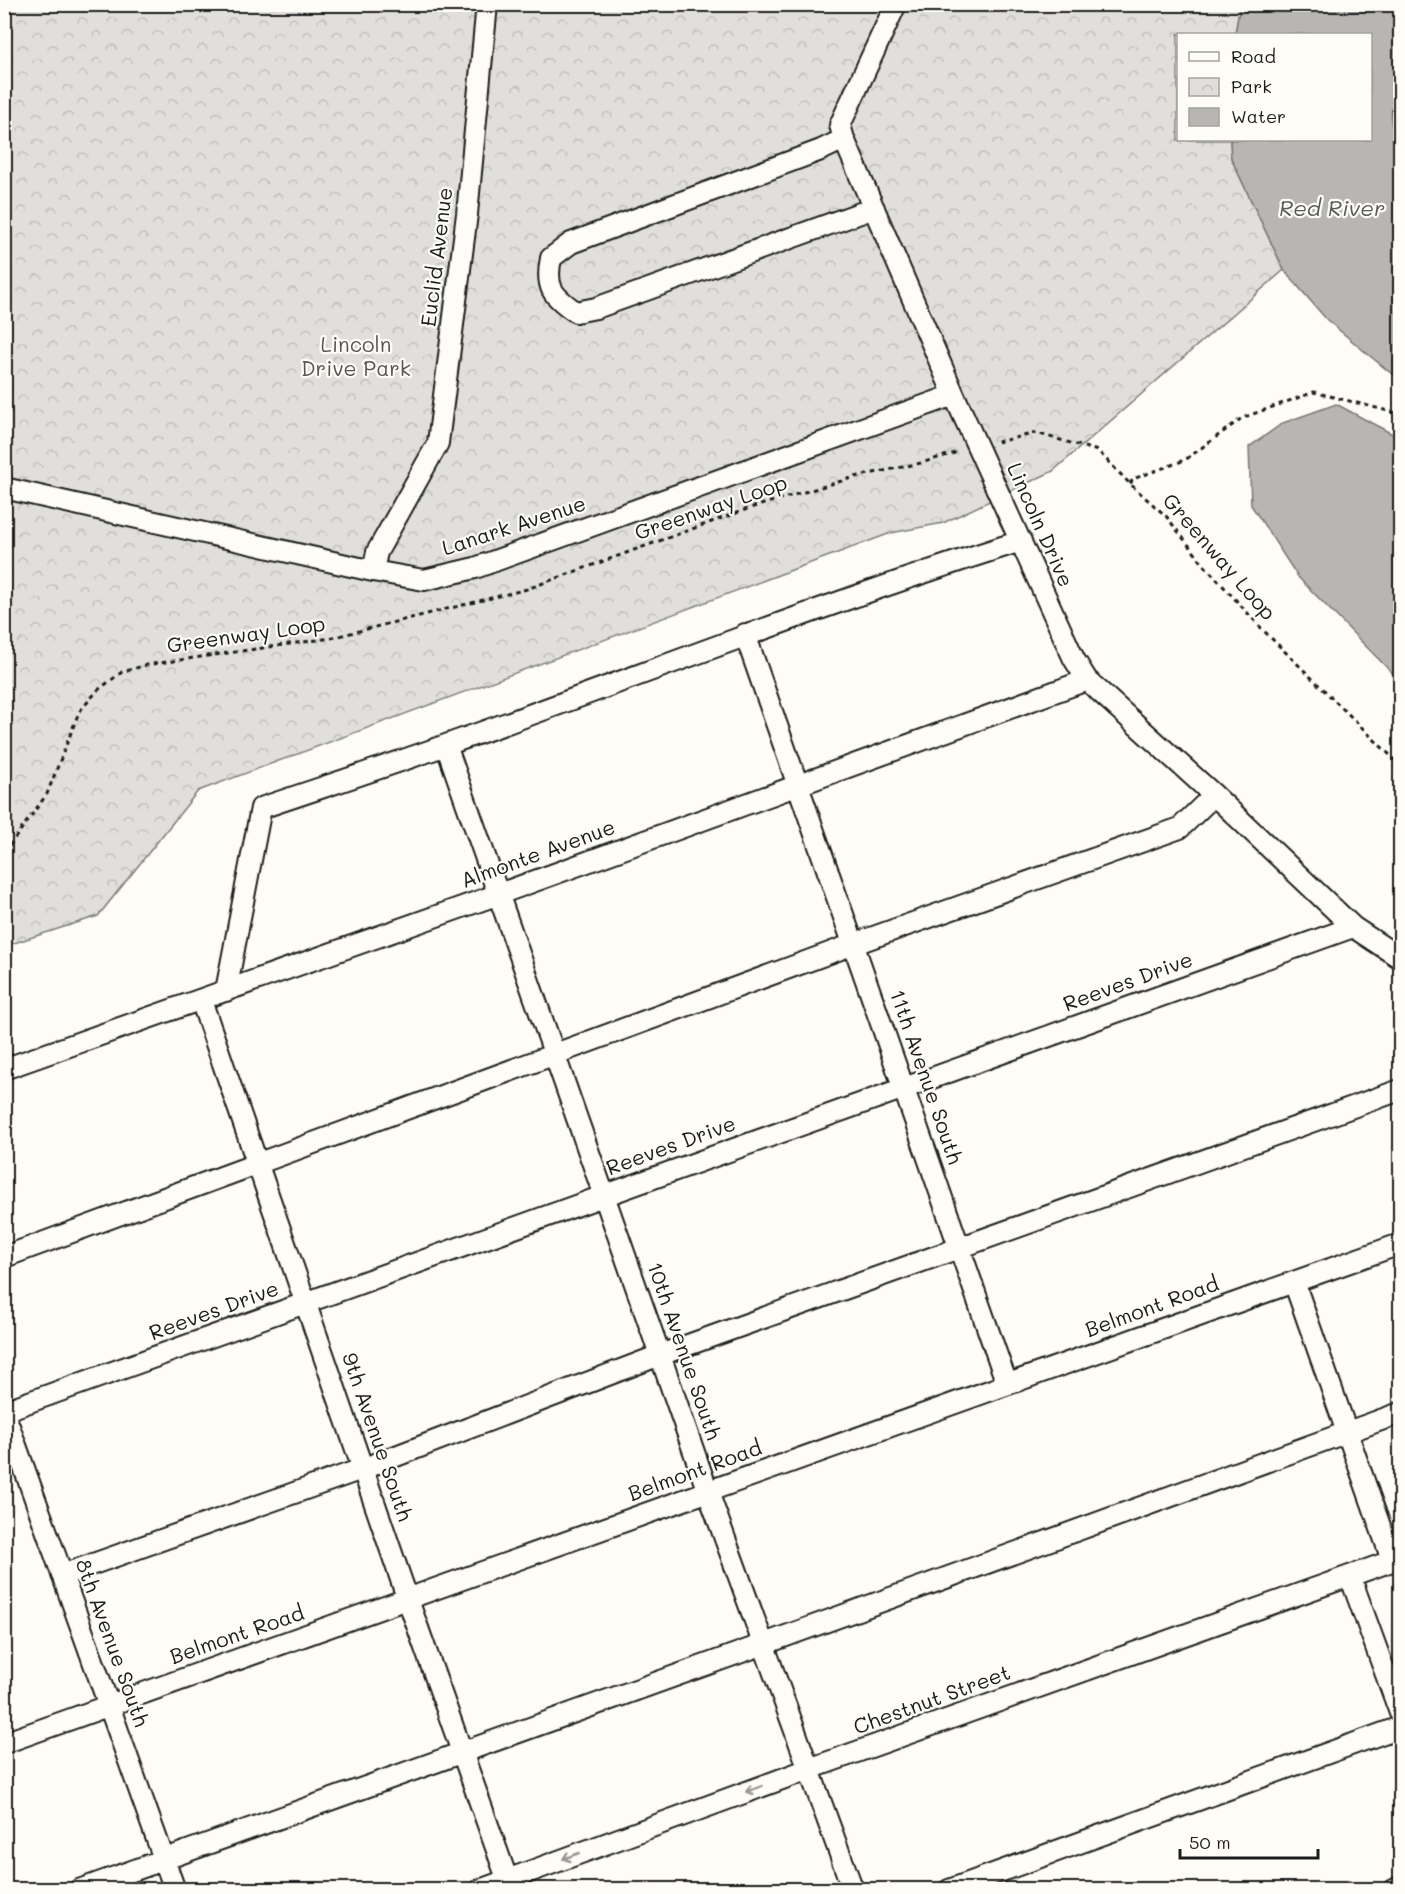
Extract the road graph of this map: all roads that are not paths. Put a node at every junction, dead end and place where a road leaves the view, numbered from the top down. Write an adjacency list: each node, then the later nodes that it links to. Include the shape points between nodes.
1 (487, 4): 8 (street, Euclid Avenue, via 467,214 438,443 377,552)
2 (896, 4): 3 (street, Lincoln Drive, via 840,124)
3 (844, 139): 4 (street, Lincoln Drive); 4 (street, via 571,243 551,258 547,277 559,300 576,312 586,310)
4 (874, 208): 5 (street, Lincoln Drive)
5 (954, 395): 7 (street, Lincoln Drive); 8 (street, Lanark Avenue, via 476,568 424,580)
6 (4, 488): 8 (street, Lanark Avenue)
7 (1021, 541): 9 (street); 10 (street, Lincoln Drive)
8 (373, 571)
9 (745, 634): 11 (street); 12 (street, 11th Avenue South)
10 (1087, 680): 12 (street, Almonte Avenue); 13 (street, Lincoln Drive)
11 (446, 745): 14 (street, 10th Avenue South); 18 (street, via 261,808)
12 (799, 785): 14 (street, Almonte Avenue); 16 (street, 11th Avenue South)
13 (1214, 795): 15 (street, Lincoln Drive); 16 (street, via 1180,828)
14 (499, 894): 18 (street, Almonte Avenue); 20 (street, 10th Avenue South)
15 (1353, 927): 17 (street, Lincoln Drive); 22 (street, Reeves Drive)
16 (854, 944): 20 (street); 22 (street, 11th Avenue South)
17 (1401, 958)
18 (226, 991): 19 (street, Almonte Avenue)
19 (201, 1000): 21 (street, Almonte Avenue); 24 (street, 9th Avenue South)
20 (554, 1055): 24 (street); 25 (street, 10th Avenue South)
21 (4, 1069)
22 (904, 1088): 25 (street, Reeves Drive); 27 (street, 11th Avenue South)
23 (1401, 1090): 27 (street)
24 (257, 1165): 28 (street); 30 (street, 9th Avenue South)
25 (603, 1196): 30 (street, Reeves Drive); 31 (street, 10th Avenue South)
26 (1401, 1244): 29 (street, Belmont Road)
27 (960, 1247): 31 (street); 32 (street, 11th Avenue South)
28 (4, 1257)
29 (1294, 1282): 32 (street, Belmont Road); 35 (street)
30 (305, 1304): 33 (street, Reeves Drive); 36 (street, 9th Avenue South)
31 (660, 1355): 36 (street); 37 (street, 10th Avenue South)
32 (1007, 1384): 37 (street, Belmont Road)
33 (4, 1411): 39 (street, 8th Avenue South)
34 (1401, 1413): 35 (street)
35 (1348, 1434): 38 (street); 42 (street)
36 (362, 1469): 39 (street); 41 (street, 9th Avenue South)
37 (708, 1492): 41 (street, Belmont Road); 42 (street, 10th Avenue South)
38 (1396, 1559): 40 (street, Chestnut Street)
39 (62, 1575): 43 (street, 8th Avenue South)
40 (1350, 1576): 44 (street); 48 (street, Chestnut Street)
41 (408, 1600): 43 (street, Belmont Road); 47 (street, 9th Avenue South)
42 (764, 1644): 47 (street); 48 (street, 10th Avenue South)
43 (108, 1706): 46 (street, Belmont Road); 49 (street, 8th Avenue South)
44 (1401, 1713)
45 (1401, 1727): 56 (street)
46 (4, 1743)
47 (462, 1753): 49 (street); 50 (street, 9th Avenue South)
48 (809, 1769): 50 (street, Chestnut Street, one-way to 50); 55 (street, 10th Avenue South)
49 (164, 1859): 52 (street); 53 (street, 8th Avenue South)
50 (509, 1885): 54 (street, Chestnut Street)
51 (1401, 1887): 57 (street)
52 (79, 1890)
53 (175, 1890)
54 (480, 1890)
55 (853, 1890)
56 (949, 1890)
57 (1394, 1890)

